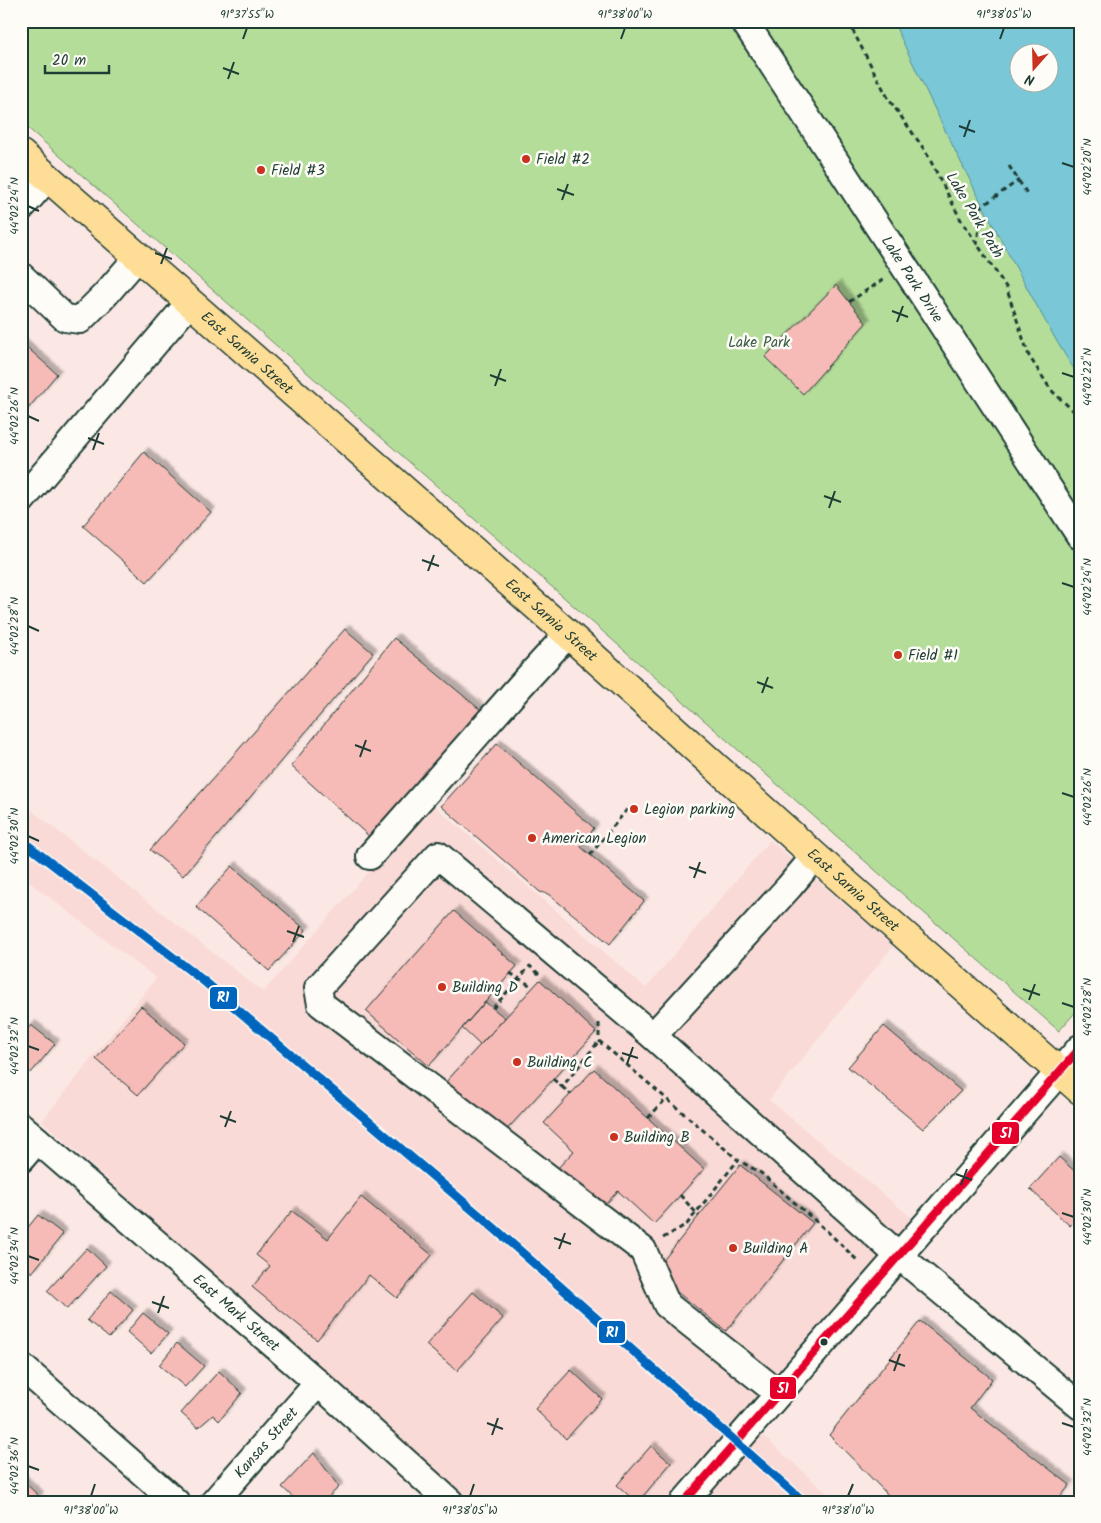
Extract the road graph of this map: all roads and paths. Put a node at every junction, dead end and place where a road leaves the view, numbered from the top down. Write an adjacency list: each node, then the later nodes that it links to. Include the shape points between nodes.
1 (744, 21): 11 (street, Lake Park Drive)
2 (850, 21): 9 (path, Lake Park Path, via 888,98 926,152)
3 (21, 154): 5 (main road, East Sarnia Street)
4 (1009, 166): 6 (path)
5 (48, 177): 8 (street); 10 (main road, East Sarnia Street)
6 (1018, 180): 7 (path); 9 (path, via 981,206)
7 (1028, 195)
8 (21, 208)
9 (977, 245): 15 (path, Lake Park Path, via 1006,288 1029,356 1051,390)
10 (138, 257): 12 (street, via 80,320 65,318); 13 (main road, East Sarnia Street)
11 (904, 267): 14 (path); 17 (street, Lake Park Drive)
12 (21, 276)
13 (190, 302): 16 (street); 18 (main road, East Sarnia Street)
14 (849, 302)
15 (1080, 417)
16 (21, 501)
17 (1080, 536)
18 (568, 634): 21 (street); 22 (main road, East Sarnia Street)
19 (629, 807): 20 (path)
20 (590, 855)
21 (370, 856)
22 (815, 856): 29 (street); 32 (main road, East Sarnia Street)
23 (510, 973): 25 (path)
24 (544, 978): 25 (path, via 530,966)
25 (518, 979): 26 (path); 27 (path)
26 (533, 988)
27 (493, 1008)
28 (593, 1018): 30 (path, via 600,1023)
29 (653, 1036): 43 (street, via 438,855 318,988 321,1004); 44 (street)
30 (599, 1042): 34 (path); 37 (path)
31 (1080, 1048): 32 (street)
32 (1059, 1072): 35 (main road, East Sarnia Street); 44 (street)
33 (553, 1079): 34 (path)
34 (562, 1087): 36 (path)
35 (1080, 1090)
36 (571, 1094)
37 (666, 1100): 38 (path); 40 (path)
38 (648, 1118)
39 (27, 1142): 47 (street, East Mark Street)
40 (738, 1160): 42 (path); 45 (path, via 760,1173)
41 (680, 1196): 42 (path)
42 (698, 1214): 43 (path)
43 (643, 1250): 48 (street, via 667,1305)
44 (898, 1255): 48 (street); 49 (street)
45 (858, 1261)
46 (21, 1366): 50 (street)
47 (318, 1383): 51 (street, Kansas Street); 52 (street, East Mark Street)
48 (778, 1393): 53 (street)
49 (1080, 1406)
50 (176, 1502)
51 (214, 1502)
52 (450, 1502)
53 (684, 1502)

